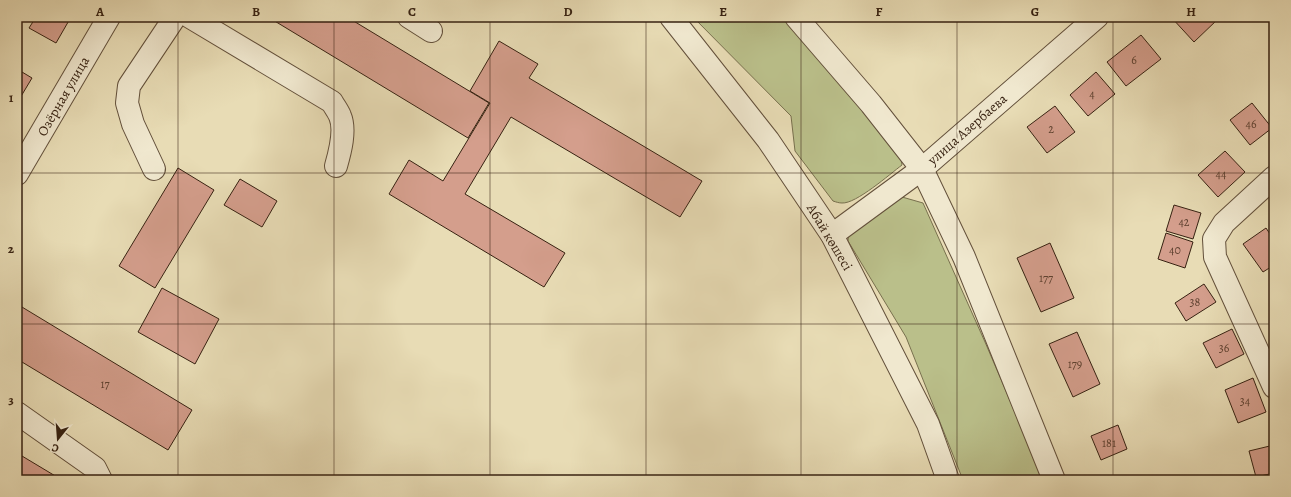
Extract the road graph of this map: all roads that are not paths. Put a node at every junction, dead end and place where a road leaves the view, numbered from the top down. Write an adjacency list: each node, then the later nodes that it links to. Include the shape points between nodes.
1 (109, 17): 10 (street, Озёрная улица)
2 (175, 17): 11 (street, via 129,86 127,103 132,124)
3 (190, 17): 9 (street, via 332,102 341,116 341,151)
4 (409, 17): 8 (street)
5 (671, 17): 14 (street, Абай көшесі, via 768,140)
6 (796, 17): 12 (street, via 872,104)
7 (1097, 17): 12 (street, улица Азербаева)
8 (431, 31)
9 (336, 166)
10 (19, 168)
11 (154, 169)
12 (922, 169): 14 (street, улица Азербаева); 19 (street, via 964,257)
13 (1274, 177): 15 (street, via 1224,223 1214,239 1215,257)
14 (832, 235): 18 (street, Абай көшесі, via 928,424)
15 (1274, 387)
16 (17, 413): 17 (street, via 95,468)
17 (101, 480)
18 (948, 480)
19 (1054, 480)

